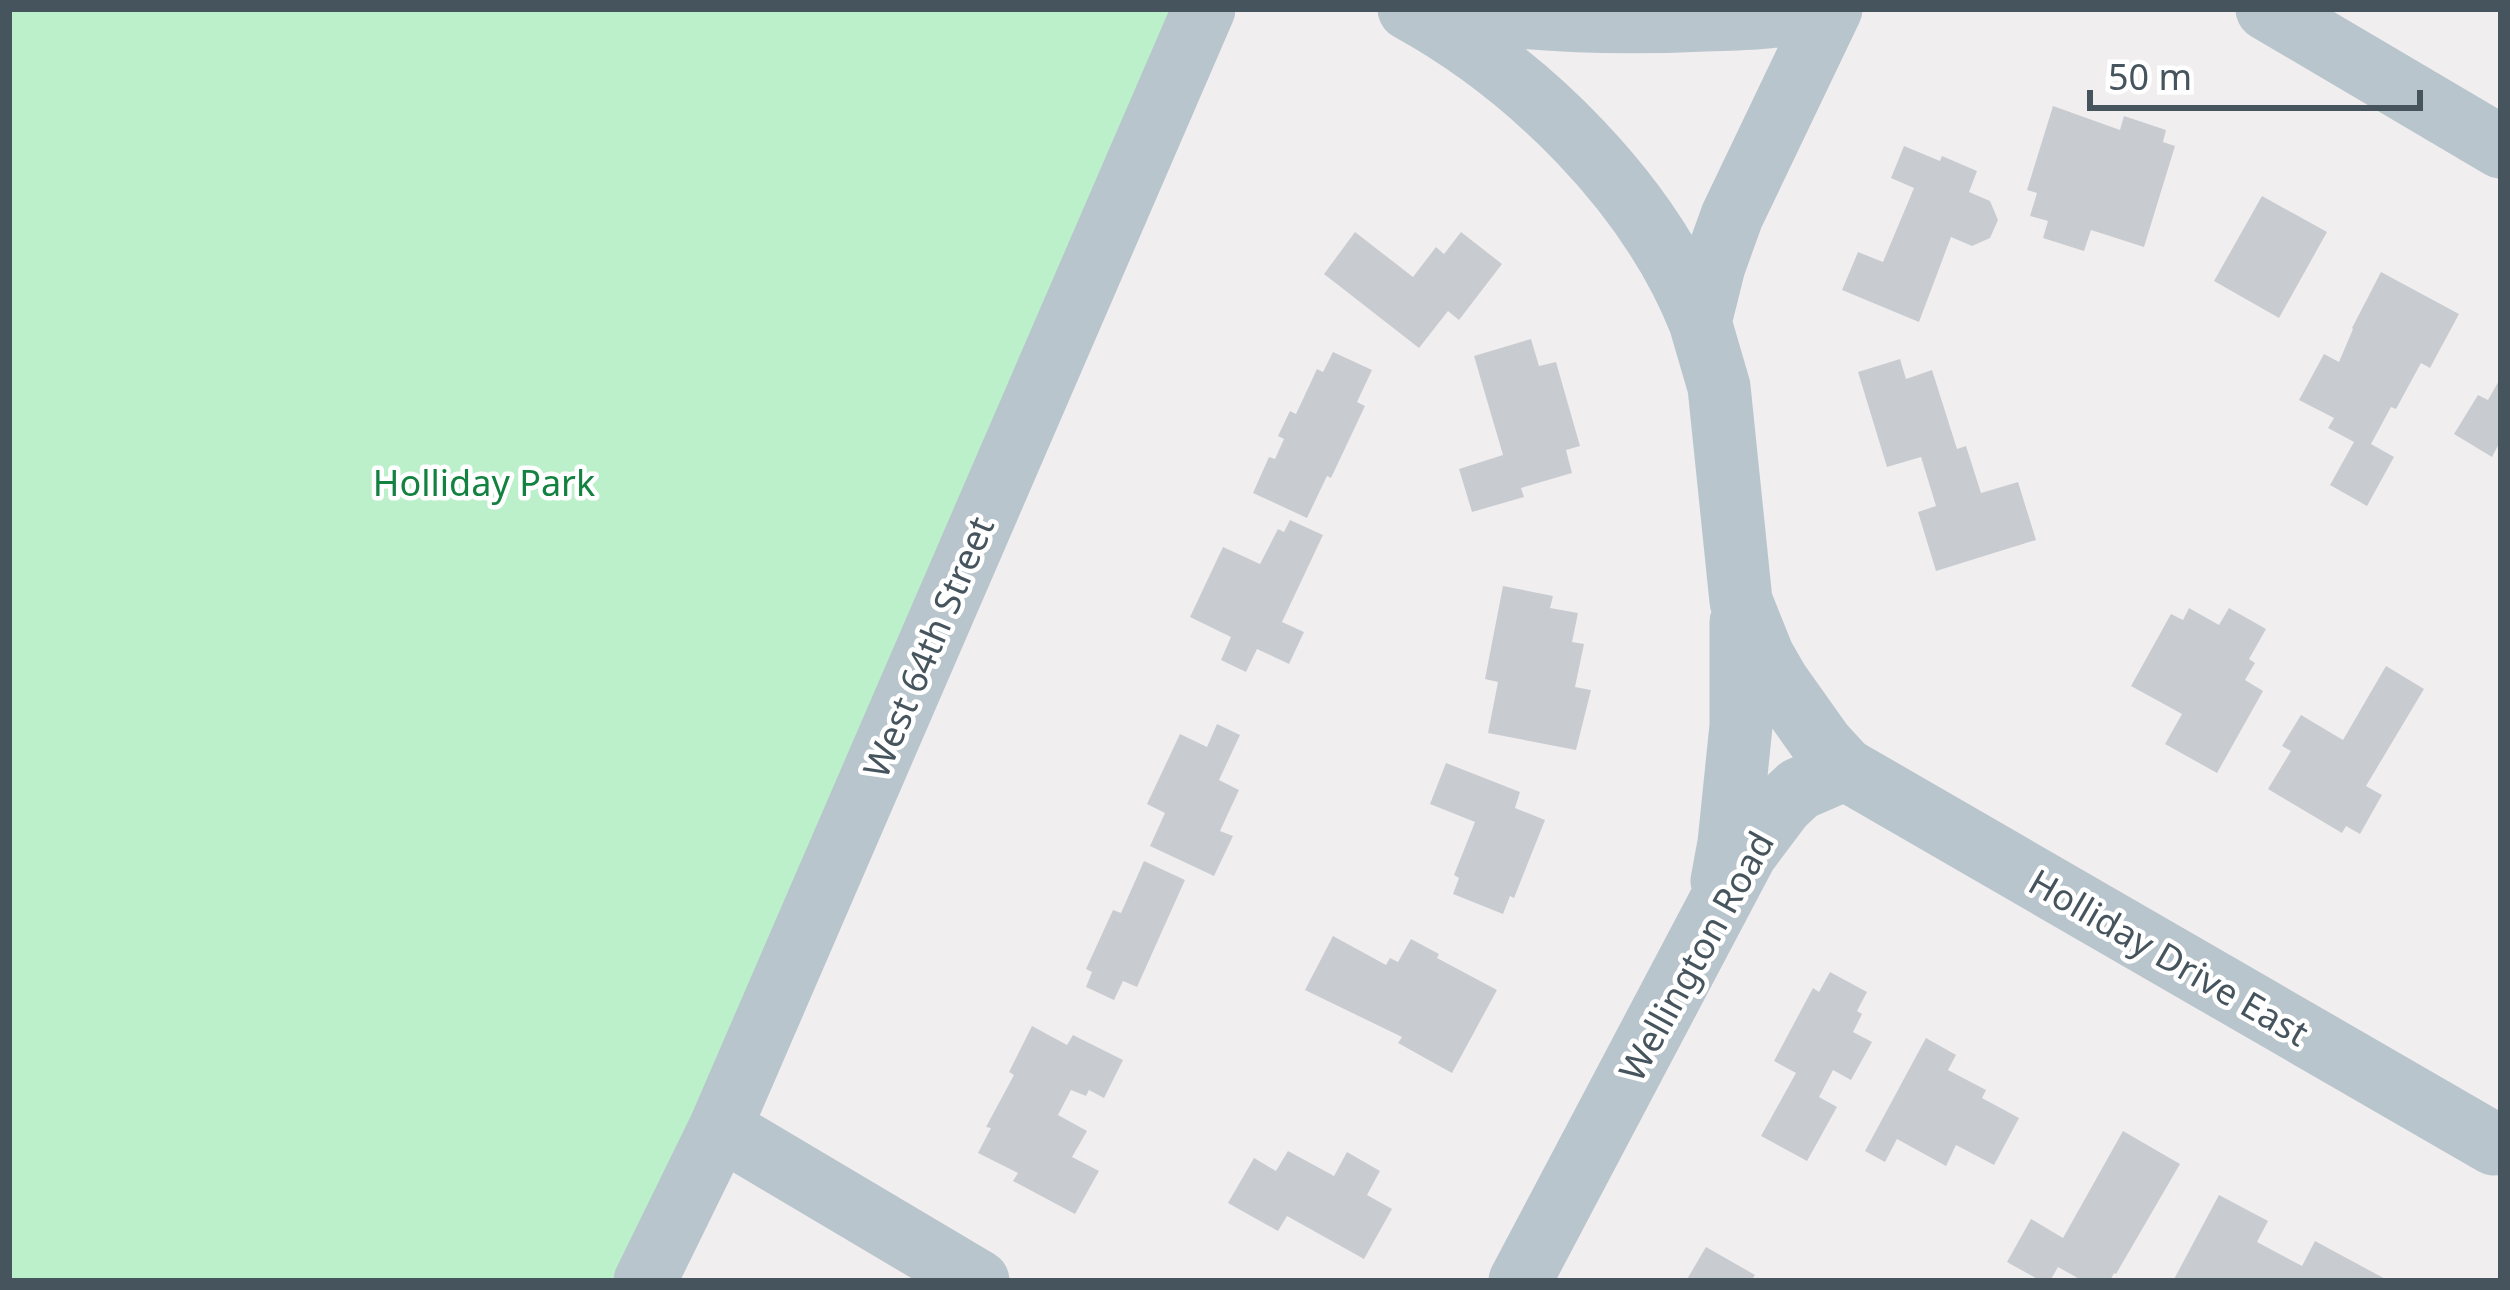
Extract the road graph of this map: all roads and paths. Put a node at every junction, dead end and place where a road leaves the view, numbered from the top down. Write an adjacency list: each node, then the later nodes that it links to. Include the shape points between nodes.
1 (1204, 9): 12 (street, West 64th Street)
2 (1408, 9): 8 (street, via 1495,67 1594,157 1656,234)
3 (1453, 9): 4 (street, via 1617,22)
4 (1815, 9)
5 (1831, 9): 8 (street, via 1732,216)
6 (2267, 9): 7 (street)
7 (2501, 147)
8 (1700, 322): 9 (street, via 1719,387)
9 (1742, 601): 10 (street, via 1778,682); 11 (street, via 1734,803)
10 (1845, 769): 11 (street, Wellington Road, via 1782,805); 13 (street, Holliday Drive East)
11 (1706, 928): 16 (street, Wellington Road)
12 (720, 1128): 14 (street, West 64th Street); 15 (street)
13 (2494, 1144)
14 (645, 1281)
15 (978, 1281)
16 (1520, 1281)

